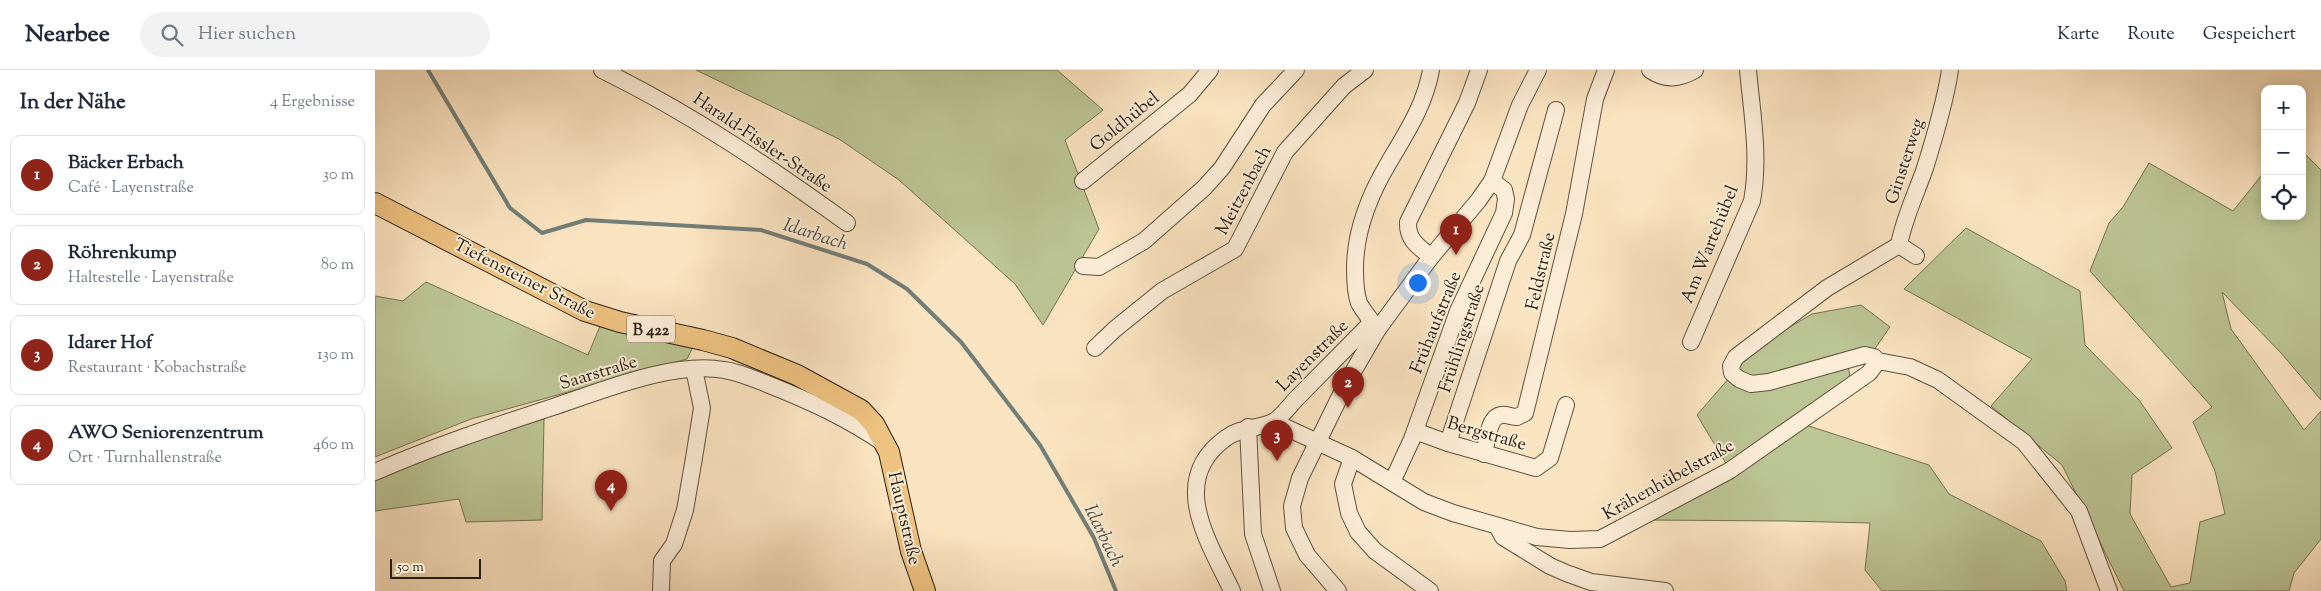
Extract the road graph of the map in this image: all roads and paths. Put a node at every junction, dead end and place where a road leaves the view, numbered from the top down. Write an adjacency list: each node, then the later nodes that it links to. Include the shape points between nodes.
1 (602, 70): 17 (street, Harald-Fissler-Straße, via 663,100 719,134)
2 (1210, 70): 14 (street, Goldhübel, via 1190,94)
3 (1296, 70): 23 (street, via 1263,105 1222,168 1204,188 1144,241 1099,266)
4 (1365, 70): 26 (street, Meitzenbach, via 1344,86 1285,152 1235,249 1162,291)
5 (1431, 70): 24 (street, via 1414,122 1387,165 1360,226 1355,250 1355,287 1359,304)
6 (1479, 70): 22 (street, via 1463,112 1408,222 1407,233)
7 (1538, 70): 15 (street, Layenstraße, via 1520,105)
8 (1606, 70): 36 (street, Feldstraße, via 1595,99 1574,214 1525,413 1517,417 1502,415 1495,418)
9 (1650, 70): 10 (street, via 1672,79)
10 (1695, 70)
11 (1748, 70): 25 (street, Am Wartehübel, via 1755,144 1756,177 1752,201)
12 (1950, 70): 19 (street, Ginsterweg, via 1948,87)
13 (1556, 110): 20 (street, Frühlingstraße, via 1522,235)
14 (1083, 181)
15 (1492, 181): 18 (street, Frühaufstraße, via 1504,190 1506,199 1505,213); 22 (street, Layenstraße)
16 (375, 203): 35 (main road, Tiefensteiner Straße / B 422, via 600,317 722,346 797,375 861,410)
17 (847, 223)
18 (1495, 232): 20 (street); 32 (street, Frühaufstraße, via 1458,311)
19 (1899, 245): 21 (street); 27 (street, via 1827,288 1736,357 1731,366 1732,373 1739,380 1751,384 1865,355)
20 (1516, 246): 34 (street, Frühlingstraße, via 1508,261)
21 (1916, 256)
22 (1431, 257): 24 (street, Layenstraße)
23 (1083, 266)
24 (1375, 325): 30 (street, Layenstraße); 33 (street, Layenstraße)
25 (1691, 342)
26 (1095, 348)
27 (1878, 361): 40 (street, Krähenhübelstraße, via 1869,373 1729,471 1600,539 1537,537); 48 (street, via 1910,367 1938,380 2024,442 2079,511)
28 (694, 369): 35 (street, Saarstraße, via 726,370 794,394 844,417); 38 (street, Saarstraße, via 665,373 587,396 504,423); 41 (street, via 701,408 694,458 685,510 674,544 662,561)
29 (1566, 404): 36 (street, Bergstraße, via 1550,458 1536,468)
30 (1274, 422): 31 (street); 33 (street)
31 (1248, 428): 43 (street, via 1227,436 1214,448 1199,468 1195,496 1205,538); 44 (street, via 1253,534)
32 (1415, 431): 34 (street, Bergstraße); 39 (street, Frühaufstraße)
33 (1317, 442): 37 (street, Krähenhübelstraße); 45 (street, Layenstraße, via 1294,494 1292,515 1299,542 1307,555)
34 (1448, 443): 36 (street, Bergstraße)
35 (887, 445): 42 (main road, Hauptstraße / B 422, via 911,551)
36 (1484, 454)
37 (1352, 458): 39 (street, Krähenhübelstraße); 46 (street, via 1343,484 1349,513 1358,532 1375,551)
38 (375, 472)
39 (1392, 482): 40 (street, Krähenhübelstraße, via 1424,502)
40 (1497, 526): 47 (street, via 1503,537 1566,573 1591,582)
41 (661, 591)
42 (925, 591)
43 (1232, 591)
44 (1273, 591)
45 (1339, 591)
46 (1430, 591)
47 (1665, 591)
48 (2109, 591)

